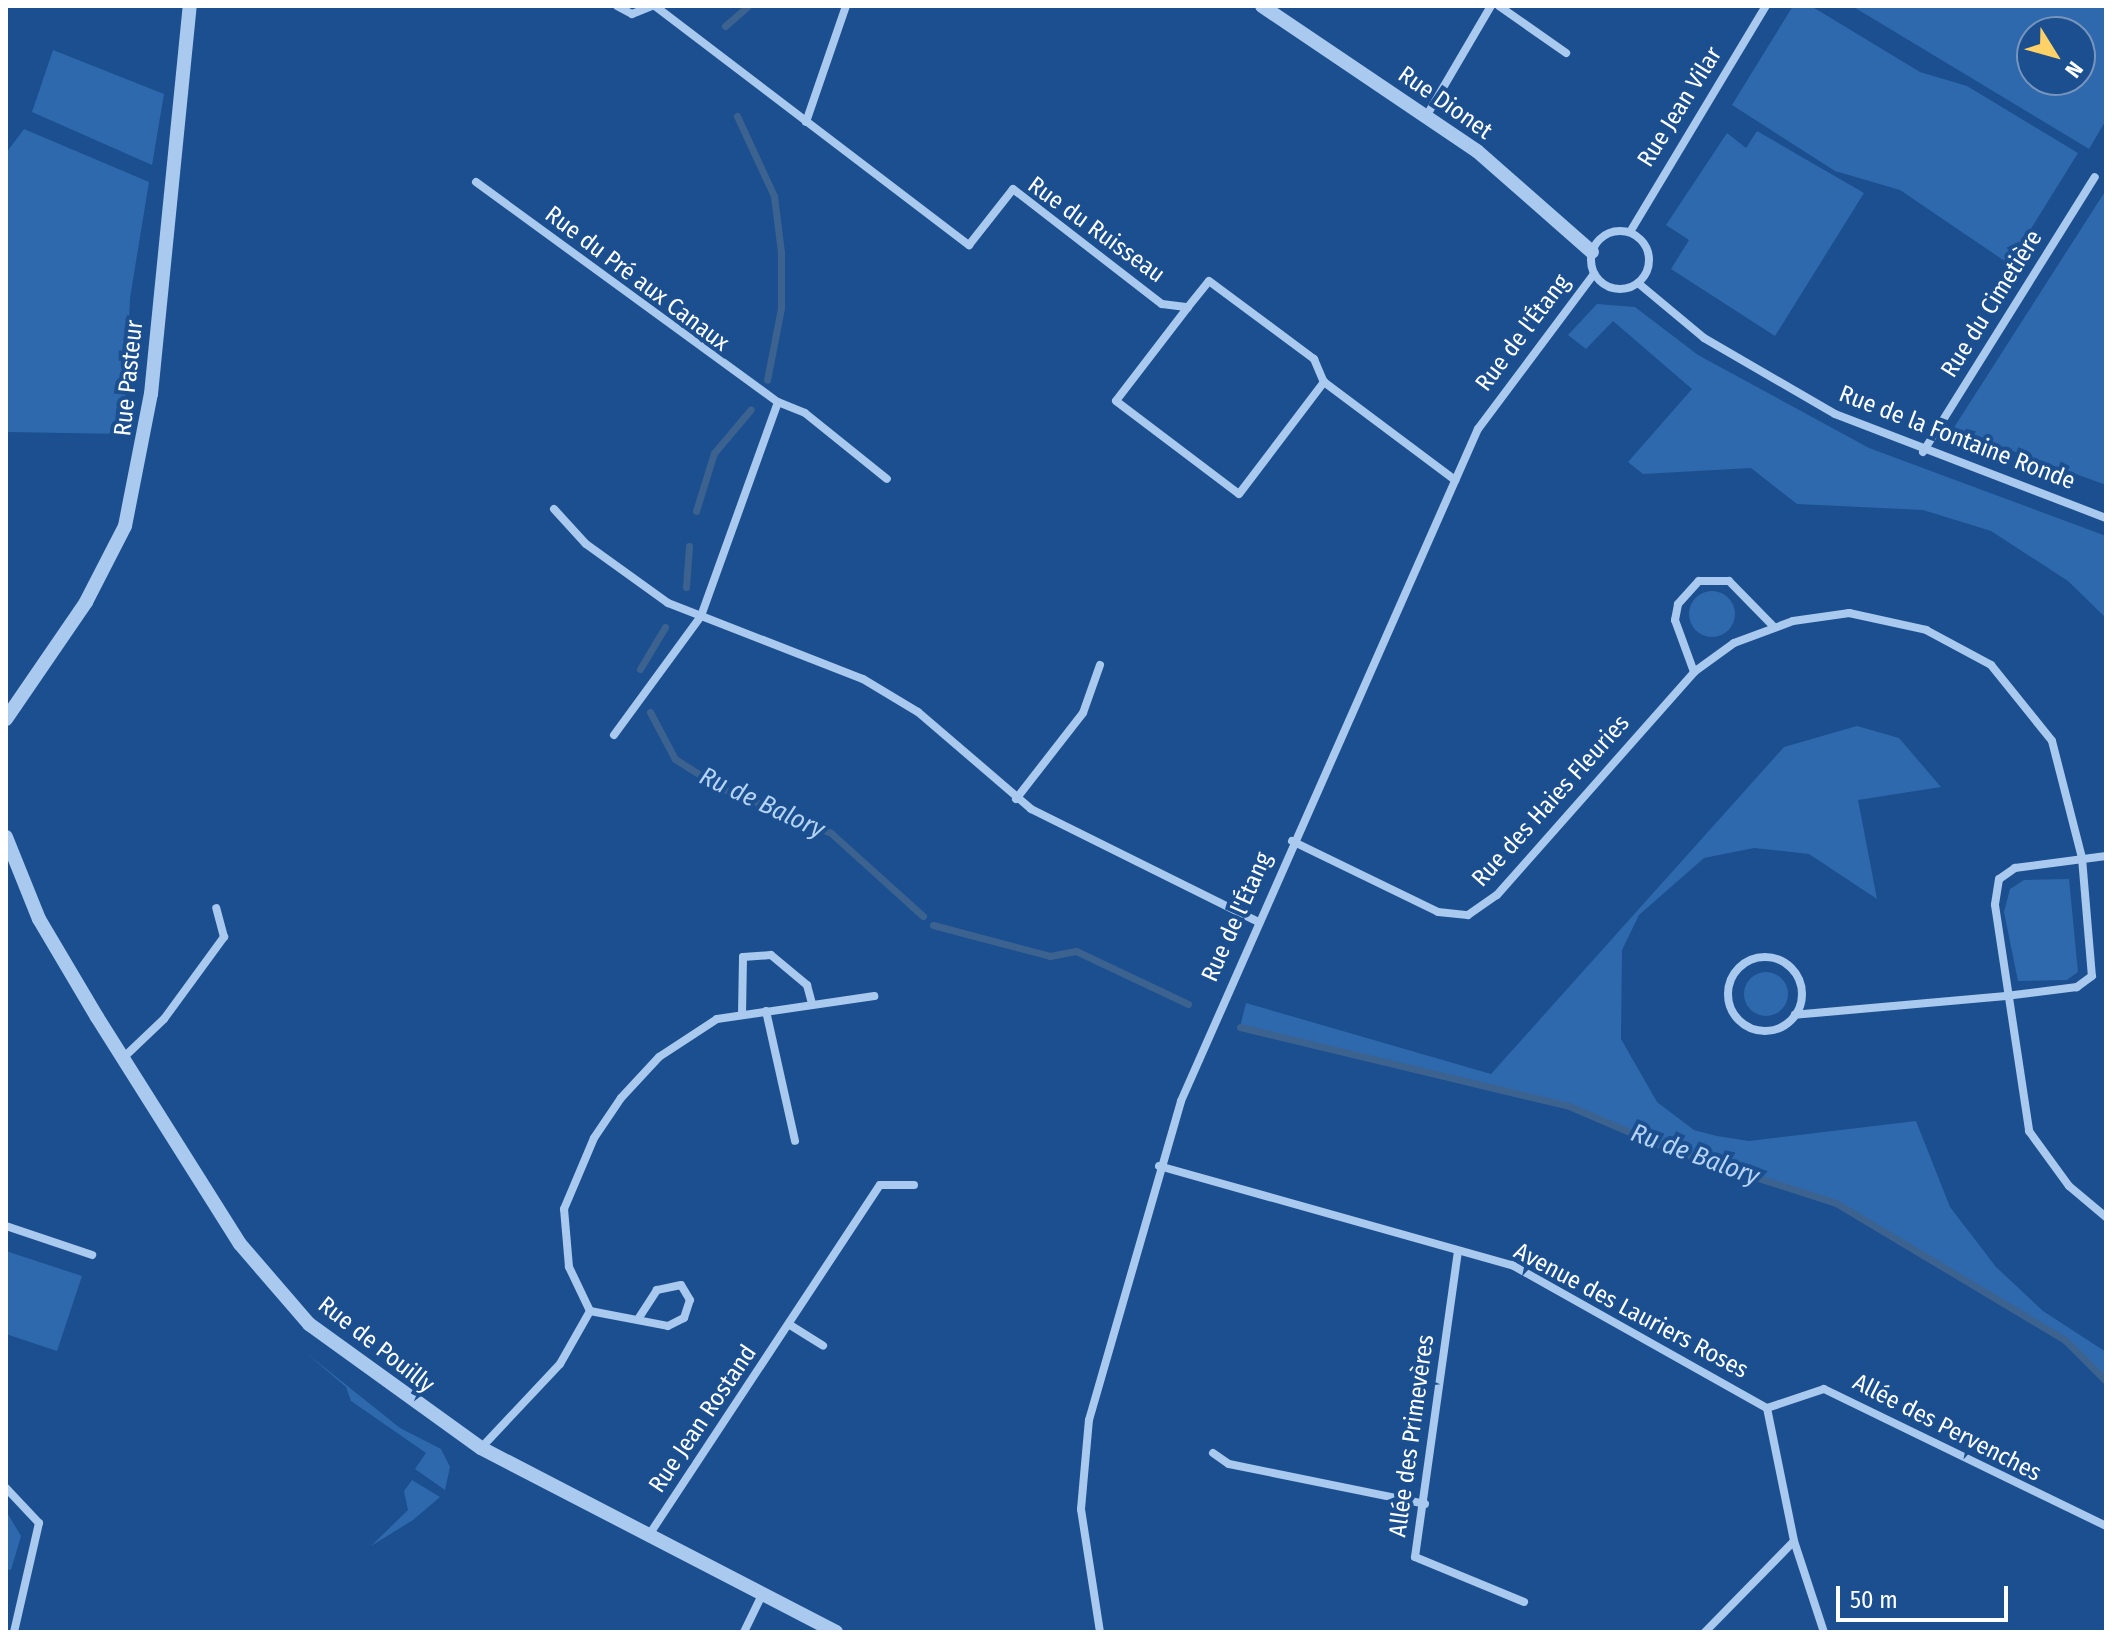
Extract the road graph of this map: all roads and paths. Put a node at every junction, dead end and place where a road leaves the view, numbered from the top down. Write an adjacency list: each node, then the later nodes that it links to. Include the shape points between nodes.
1 (190, 6): 30 (street, Rue Pasteur, via 151,394 125,526 86,602)
2 (617, 6): 3 (street, Rue du Ruisseau, via 632,14)
3 (653, 6): 11 (street, Rue du Ruisseau)
4 (846, 6): 11 (street)
5 (1262, 6): 10 (street, Rue Dionet)
6 (1491, 6): 10 (street)
7 (1499, 6): 9 (street)
8 (1766, 6): 14 (street, Rue Jean Vilar)
9 (1566, 53)
10 (1427, 115): 15 (street, Rue Dionet)
11 (806, 122): 18 (street, Rue du Ruisseau, via 969,245 1013,189 1162,304)
12 (2095, 177): 21 (street, Rue du Cimetière)
13 (476, 182): 20 (street, Rue du Pré aux Canaux)
14 (1630, 232): 15 (street, via 1602,236); 17 (street, via 1650,260)
15 (1592, 252): 16 (street)
16 (1594, 274): 17 (street, via 1619,289); 23 (street, Rue de l'Étang, via 1489,412)
17 (1638, 283): 21 (street, Rue de la Fontaine Ronde, via 1748,367)
18 (1188, 307): 19 (street, via 1209,281 1314,359); 19 (street, via 1116,401 1239,494)
19 (1324, 382): 23 (street)
20 (778, 402): 22 (street, Rue du Pré aux Canaux, via 805,413); 26 (street)
21 (1923, 452): 25 (street, Rue de la Fontaine Ronde)
22 (887, 479)
23 (1455, 480): 34 (street, Rue de l'Étang)
24 (554, 509): 26 (street, via 586,544 668,603)
25 (2106, 518)
26 (701, 616): 31 (street); 32 (street, via 899,699)
27 (1773, 626): 29 (street, Rue des Haies Fleuries); 29 (street, via 1729,581 1699,581 1678,604 1675,620); 36 (street, Rue des Haies Fleuries, via 1849,613 1884,617 1991,665 2052,741)
28 (1100, 665): 32 (street, via 1083,713)
29 (1694, 672): 34 (street, Rue des Haies Fleuries, via 1497,895 1468,915 1438,912)
30 (6, 719)
31 (614, 735)
32 (1016, 799): 38 (street)
33 (6, 837): 45 (street, Rue de Pouilly, via 39,919)
34 (1292, 841): 38 (street, Rue de l'Étang)
35 (2106, 856): 36 (street)
36 (2082, 858): 40 (street, via 2015,868 1999,879); 40 (street, Rue des Haies Fleuries, via 2092,976 2077,987)
37 (216, 908): 45 (street, via 224,937 164,1019)
38 (1257, 921): 47 (street, Rue de l'Étang)
39 (874, 996): 41 (street)
40 (2006, 996): 44 (street, Rue des Haies Fleuries); 49 (street, via 2029,1131 2069,1186)
41 (812, 1004): 42 (street); 43 (street, via 807,985 771,955 743,957)
42 (766, 1011): 43 (street); 46 (street)
43 (742, 1015): 53 (street, via 717,1019 659,1057 594,1138 564,1209 569,1267)
44 (1795, 1015): 44 (street, Rue des Haies Fleuries, via 1802,991 1792,968 1769,957 1735,972 1728,994 1744,1024 1765,1031)
45 (122, 1059): 58 (street, Rue de Pouilly, via 270,1284 338,1349)
46 (795, 1141)
47 (1159, 1166): 51 (street, Avenue des Lauriers Roses); 70 (street, Rue de l'Étang, via 1081,1470 1083,1556)
48 (914, 1185): 55 (street, Rue Jean Rostand, via 880,1185)
49 (2106, 1217)
50 (6, 1226): 52 (street)
51 (1458, 1251): 57 (street, Avenue des Lauriers Roses, via 1512,1265); 61 (street, Allée des Primevères)
52 (92, 1255)
53 (590, 1311): 54 (street); 58 (street, via 560,1364)
54 (639, 1318): 54 (street, via 668,1326 684,1318 690,1300 681,1285 657,1290)
55 (790, 1325): 56 (street); 63 (street, Rue Jean Rostand)
56 (823, 1346)
57 (1767, 1408): 62 (street, Allée des Pervenches, via 1824,1389); 64 (street, Avenue des Lauriers Roses)
58 (481, 1448): 63 (street, Rue de Pouilly)
59 (1213, 1453): 61 (street, via 1229,1464)
60 (6, 1488): 67 (street, via 39,1523)
61 (1425, 1504): 66 (street, Allée des Primevères, via 1415,1557)
62 (2106, 1526)
63 (649, 1536): 65 (street, Rue de Pouilly)
64 (1794, 1541): 71 (street); 72 (street, Avenue des Lauriers Roses)
65 (762, 1595): 68 (street); 69 (street, Rue de Pouilly)
66 (1524, 1602)
67 (14, 1632)
68 (744, 1632)
69 (836, 1632)
70 (1100, 1632)
71 (1705, 1632)
72 (1824, 1632)

